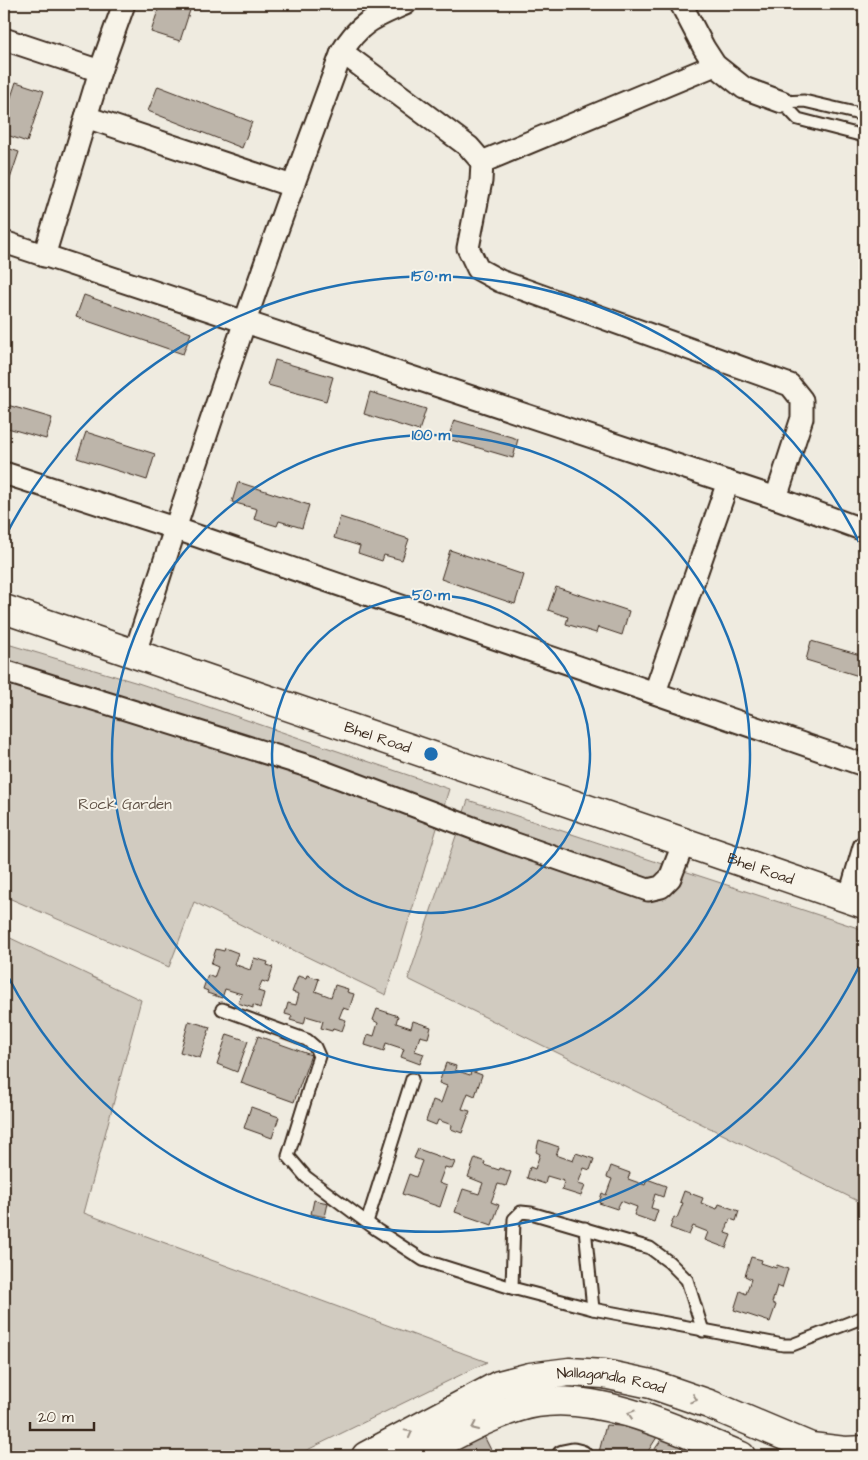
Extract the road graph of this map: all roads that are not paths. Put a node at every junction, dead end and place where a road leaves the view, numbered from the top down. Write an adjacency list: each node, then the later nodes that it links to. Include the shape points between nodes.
1 (124, 4): 7 (street)
2 (405, 4): 5 (street, via 363,25)
3 (681, 4): 6 (street)
4 (4, 39): 7 (street)
5 (342, 52): 12 (street, via 468,146); 13 (street)
6 (715, 64): 8 (street, via 744,88); 12 (street)
7 (100, 71): 10 (street)
8 (782, 102): 9 (lane, via 804,101); 11 (lane, via 798,119)
9 (864, 115)
10 (86, 117): 13 (street); 15 (street)
11 (864, 136)
12 (482, 162): 19 (street, via 468,248 478,269 500,281 790,386 802,400 802,418)
13 (292, 186): 16 (street)
14 (4, 242): 15 (street)
15 (44, 256): 16 (street)
16 (245, 323): 18 (street); 20 (street)
17 (4, 473): 20 (street)
18 (728, 482): 19 (street); 25 (street)
19 (776, 498): 21 (street)
20 (174, 528): 23 (street); 25 (street)
21 (864, 530)
22 (4, 609): 23 (main road, Bhel Road)
23 (135, 653): 27 (main road, Bhel Road)
24 (4, 671): 27 (street, via 311,767 648,890 662,887 670,878)
25 (654, 692): 26 (street)
26 (864, 765)
27 (684, 842): 29 (main road, Bhel Road)
28 (864, 847): 29 (street)
29 (856, 902)
30 (222, 1009): 32 (lane, via 307,1040 315,1047 319,1056 288,1156 306,1177)
31 (412, 1079): 32 (lane)
32 (367, 1222): 34 (lane, via 423,1260)
33 (584, 1228): 34 (lane, via 521,1212 513,1226); 35 (lane); 37 (lane, via 650,1248 669,1262 687,1280)
34 (512, 1288): 35 (lane)
35 (594, 1309): 37 (lane)
36 (864, 1317): 37 (lane, via 792,1345)
37 (703, 1331)
38 (499, 1386): 39 (main road); 40 (main road, Nallagandla Road, one-way to 40, via 530,1377 568,1372 604,1374 651,1384 709,1404 811,1447); 41 (main road, Nallagandla Road, one-way to 38)
39 (508, 1411): 42 (main road, Nallagandla Road, one-way to 42); 45 (main road, Nallagandla Road, one-way to 39, via 681,1431 606,1406 559,1400)
40 (864, 1450)
41 (366, 1456)
42 (415, 1456)
43 (564, 1456): 44 (street)
44 (581, 1456)
45 (741, 1456)

